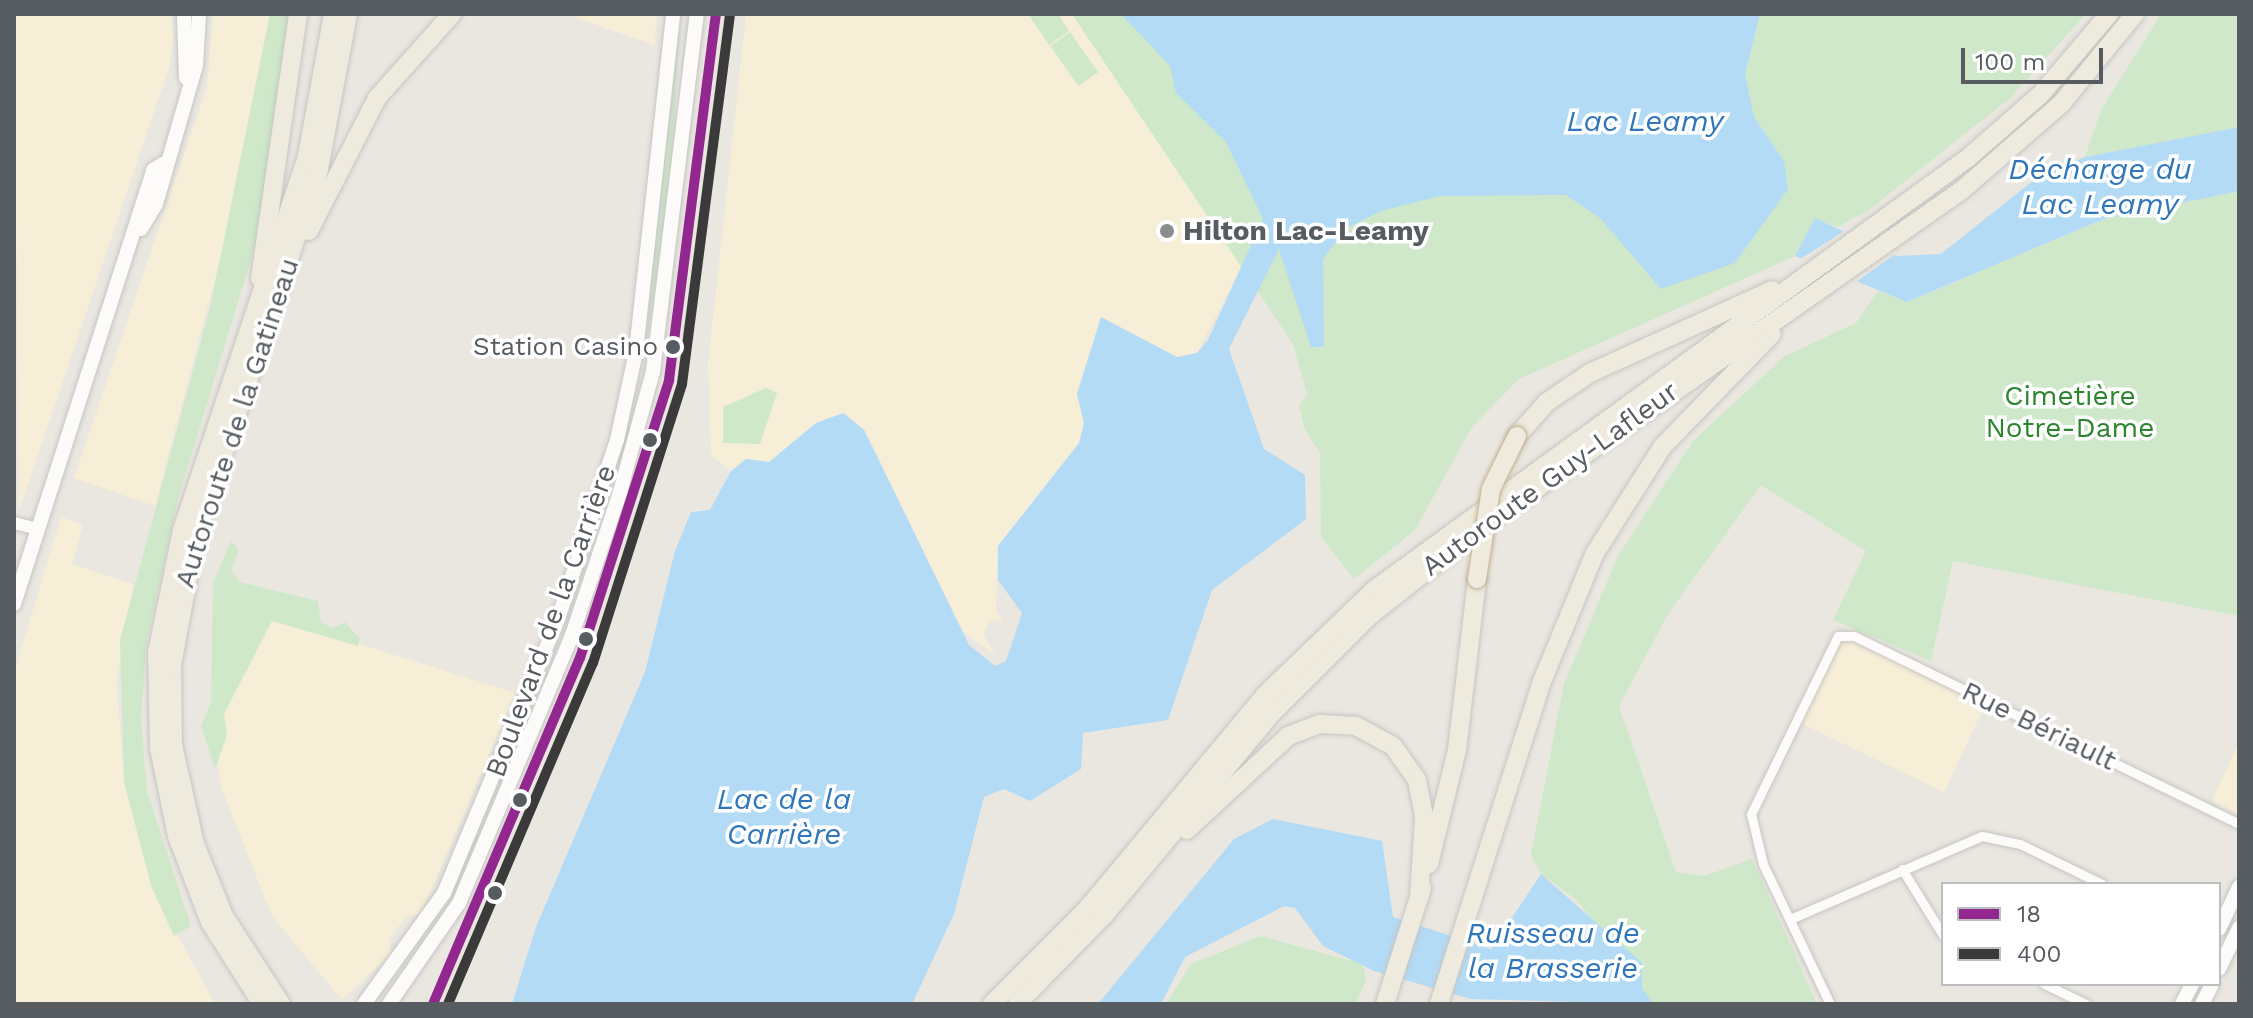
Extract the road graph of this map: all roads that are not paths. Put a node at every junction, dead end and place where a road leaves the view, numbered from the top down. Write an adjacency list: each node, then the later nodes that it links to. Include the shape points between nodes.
1 (184, 14): 11 (main road)
2 (199, 14): 11 (main road, via 198,58)
3 (298, 14): 15 (highway)
4 (333, 14): 15 (highway, Autoroute de la Gatineau, via 310,143)
5 (348, 14): 13 (highway, Autoroute de la Gatineau, via 324,151)
6 (452, 14): 13 (highway, via 371,108)
7 (673, 14): 36 (main road, Boulevard de la Carrière, via 636,351 614,451 553,631 448,885 417,940)
8 (697, 14): 37 (main road, Boulevard de la Carrière, via 653,371 629,463 568,644 468,883 443,934)
9 (2109, 14): 12 (highway, Autoroute Guy-Lafleur, via 2016,117 1882,221)
10 (2135, 14): 14 (highway, Autoroute Guy-Lafleur, via 2053,112 1908,230)
11 (181, 110): 17 (main road, via 156,204 138,234)
12 (1790, 283): 24 (highway, bridge, via 1601,367 1553,397 1517,436 1491,489 1454,769); 38 (highway, Autoroute Guy-Lafleur, via 1449,530 1340,620 1256,706 1087,909)
13 (281, 287): 35 (highway, Autoroute de la Gatineau, via 189,559 171,697 179,782 202,867 235,936)
14 (1818, 293): 23 (highway, Autoroute Guy-Lafleur, via 1704,367 1387,600 1265,721); 40 (highway, via 1678,428 1600,543 1543,679)
15 (257, 309): 34 (highway, Autoroute de la Gatineau, via 175,556 156,697 163,776 186,866 216,933)
16 (14, 523): 17 (street)
17 (38, 529): 18 (main road)
18 (14, 604)
19 (2239, 824): 25 (street, Rue Bériault, via 1854,636 1838,636 1753,804 1755,843)
20 (1902, 869): 21 (street, via 1964,840 1991,836); 25 (street); 28 (street)
21 (2097, 882)
22 (2239, 887): 26 (main road)
23 (1120, 897): 24 (highway, via 1273,747 1332,723 1383,738 1415,774 1424,817); 39 (highway, Autoroute Guy-Lafleur)
24 (1419, 898): 33 (highway)
25 (1790, 919): 41 (street)
26 (2221, 925)
27 (2239, 928): 29 (main road)
28 (1941, 932)
29 (2225, 943)
30 (2048, 986): 42 (street)
31 (2191, 986): 43 (main road)
32 (2211, 986): 44 (main road)
33 (1386, 999)
34 (262, 1004)
35 (281, 1004)
36 (364, 1004)
37 (389, 1004)
38 (992, 1004)
39 (1017, 1004)
40 (1439, 1004)
41 (1830, 1004)
42 (2086, 1004)
43 (2182, 1004)
44 (2202, 1004)

